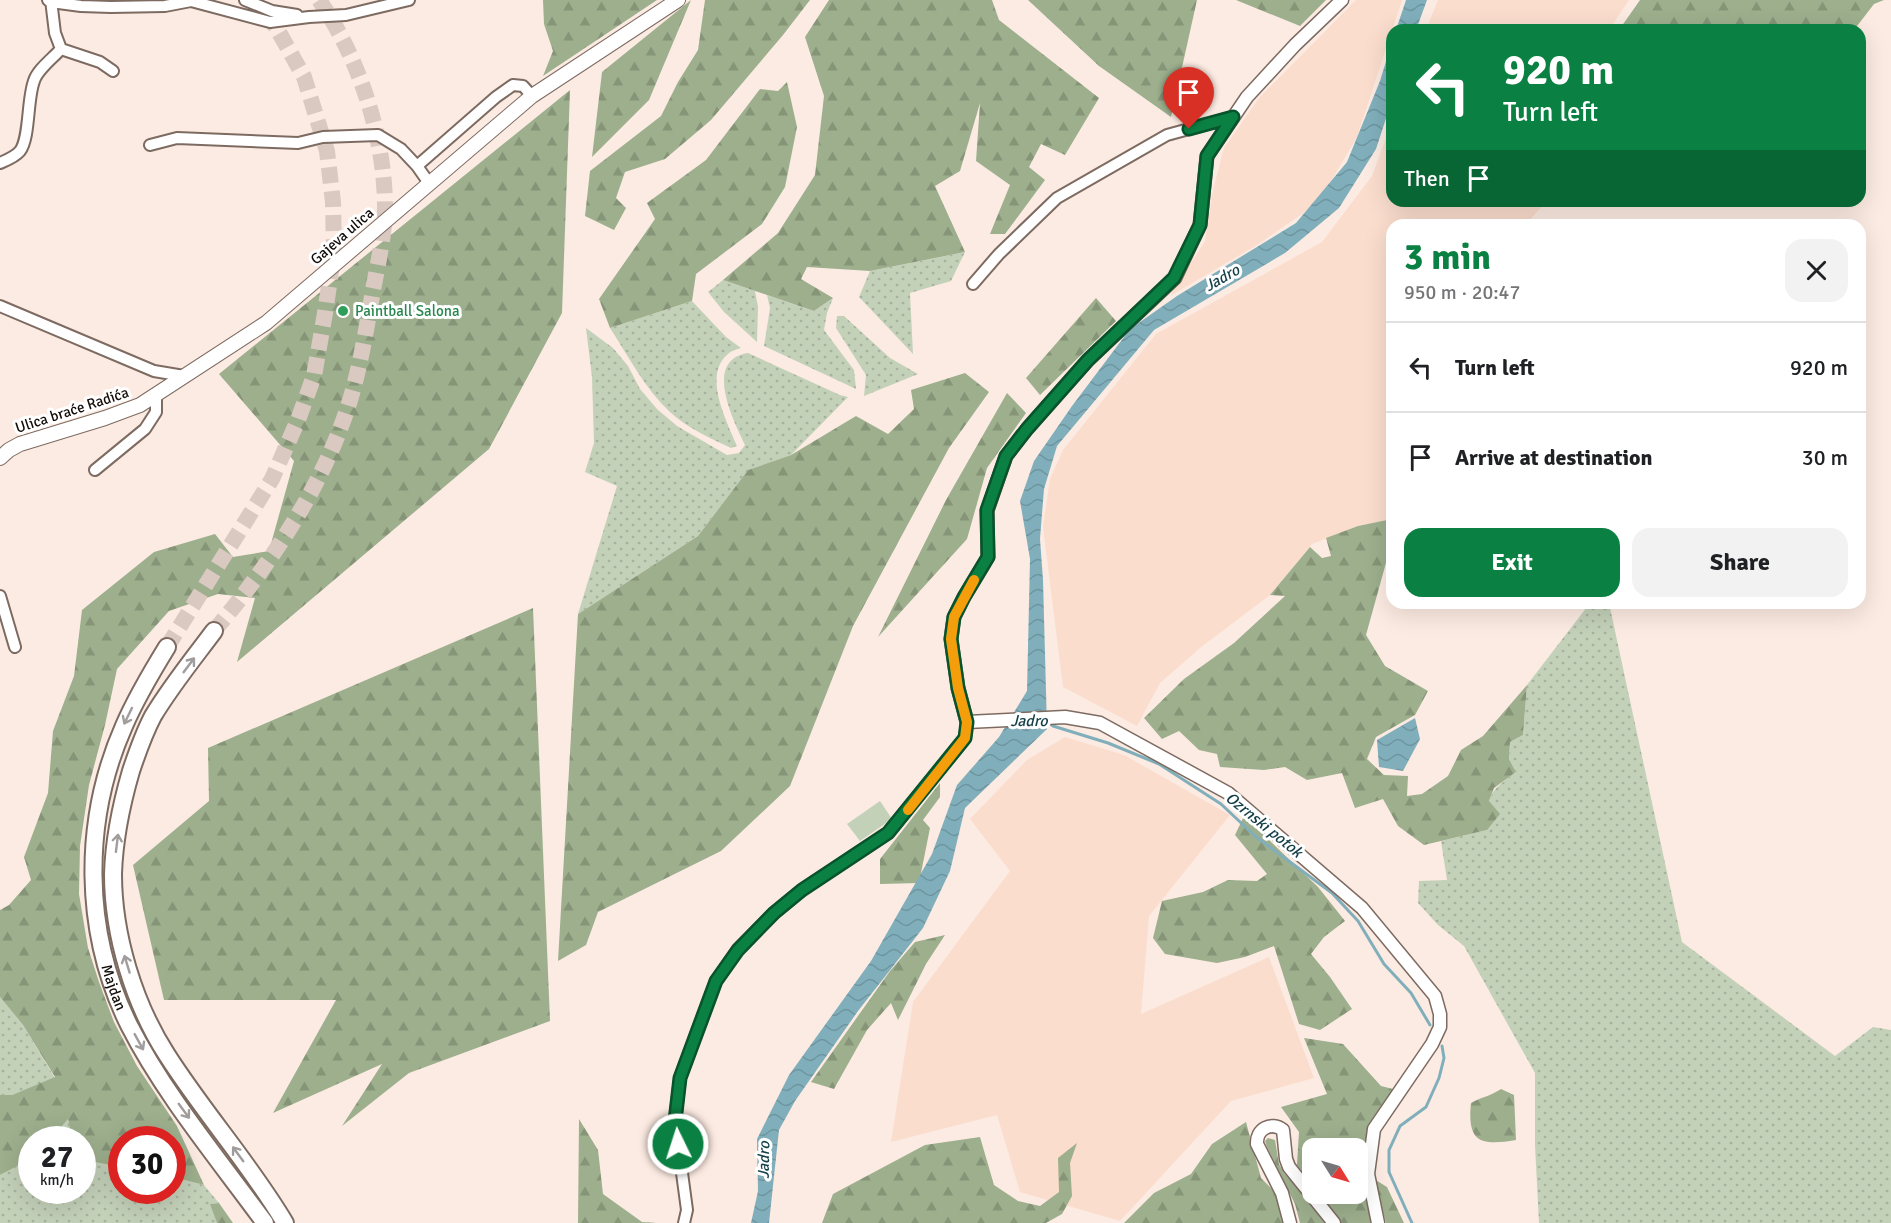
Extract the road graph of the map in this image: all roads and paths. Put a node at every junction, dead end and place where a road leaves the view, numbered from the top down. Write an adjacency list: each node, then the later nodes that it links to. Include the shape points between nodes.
1 (245, 0): 6 (street)
2 (409, 0): 6 (street, via 346,15)
3 (678, 0): 9 (main road, Gajeva ulica)
4 (1342, 0): 10 (street, via 1271,71)
5 (50, 1): 6 (street, via 111,7 165,6 191,0 270,22); 7 (street)
6 (309, 17)
7 (61, 49): 8 (street, via 100,62); 12 (street, via 34,79 24,143 19,152)
8 (113, 71)
9 (532, 96): 13 (street, via 523,86 513,85); 14 (main road, Gajeva ulica)
10 (1233, 117): 15 (street, via 1167,135 1057,198); 25 (street, via 1207,156 1200,225 1174,278 1088,360 1006,456 987,510 988,557 964,597 952,628 958,688)
11 (150, 145): 13 (street, via 177,138 298,143 323,137 378,135 401,149)
12 (0, 163)
13 (417, 166): 14 (street)
14 (429, 183): 17 (main road, Gajeva ulica, via 266,323)
15 (973, 284)
16 (0, 306): 17 (street, via 154,371)
17 (184, 376): 18 (main road, Ulica braće Radića)
18 (156, 394): 19 (main road, Ulica braće Radića, via 140,405 105,418 20,444); 20 (street, via 156,412 145,429)
19 (0, 458)
20 (95, 470)
21 (0, 596): 23 (street)
22 (214, 631): 27 (highway, Majdan, one-way to 22, via 150,1026 123,949 116,901 113,873 121,811 137,754 153,717)
23 (15, 647)
24 (167, 647): 26 (highway, Majdan, one-way to 26, via 142,687 107,771 94,847 94,907 110,980 129,1024 151,1063)
25 (967, 722): 28 (street, via 965,738 888,833 774,913 738,950 716,981 680,1078 675,1121 687,1210); 31 (street, via 1065,717 1100,723 1228,793 1362,908 1435,996 1440,1027 1374,1129 1368,1174)
26 (265, 1223)
27 (285, 1223)
28 (684, 1223)
29 (1290, 1223): 30 (street, via 1282,1193 1257,1144 1258,1135 1272,1125 1283,1130 1286,1159 1293,1174)
30 (1334, 1223)
31 (1378, 1223)

